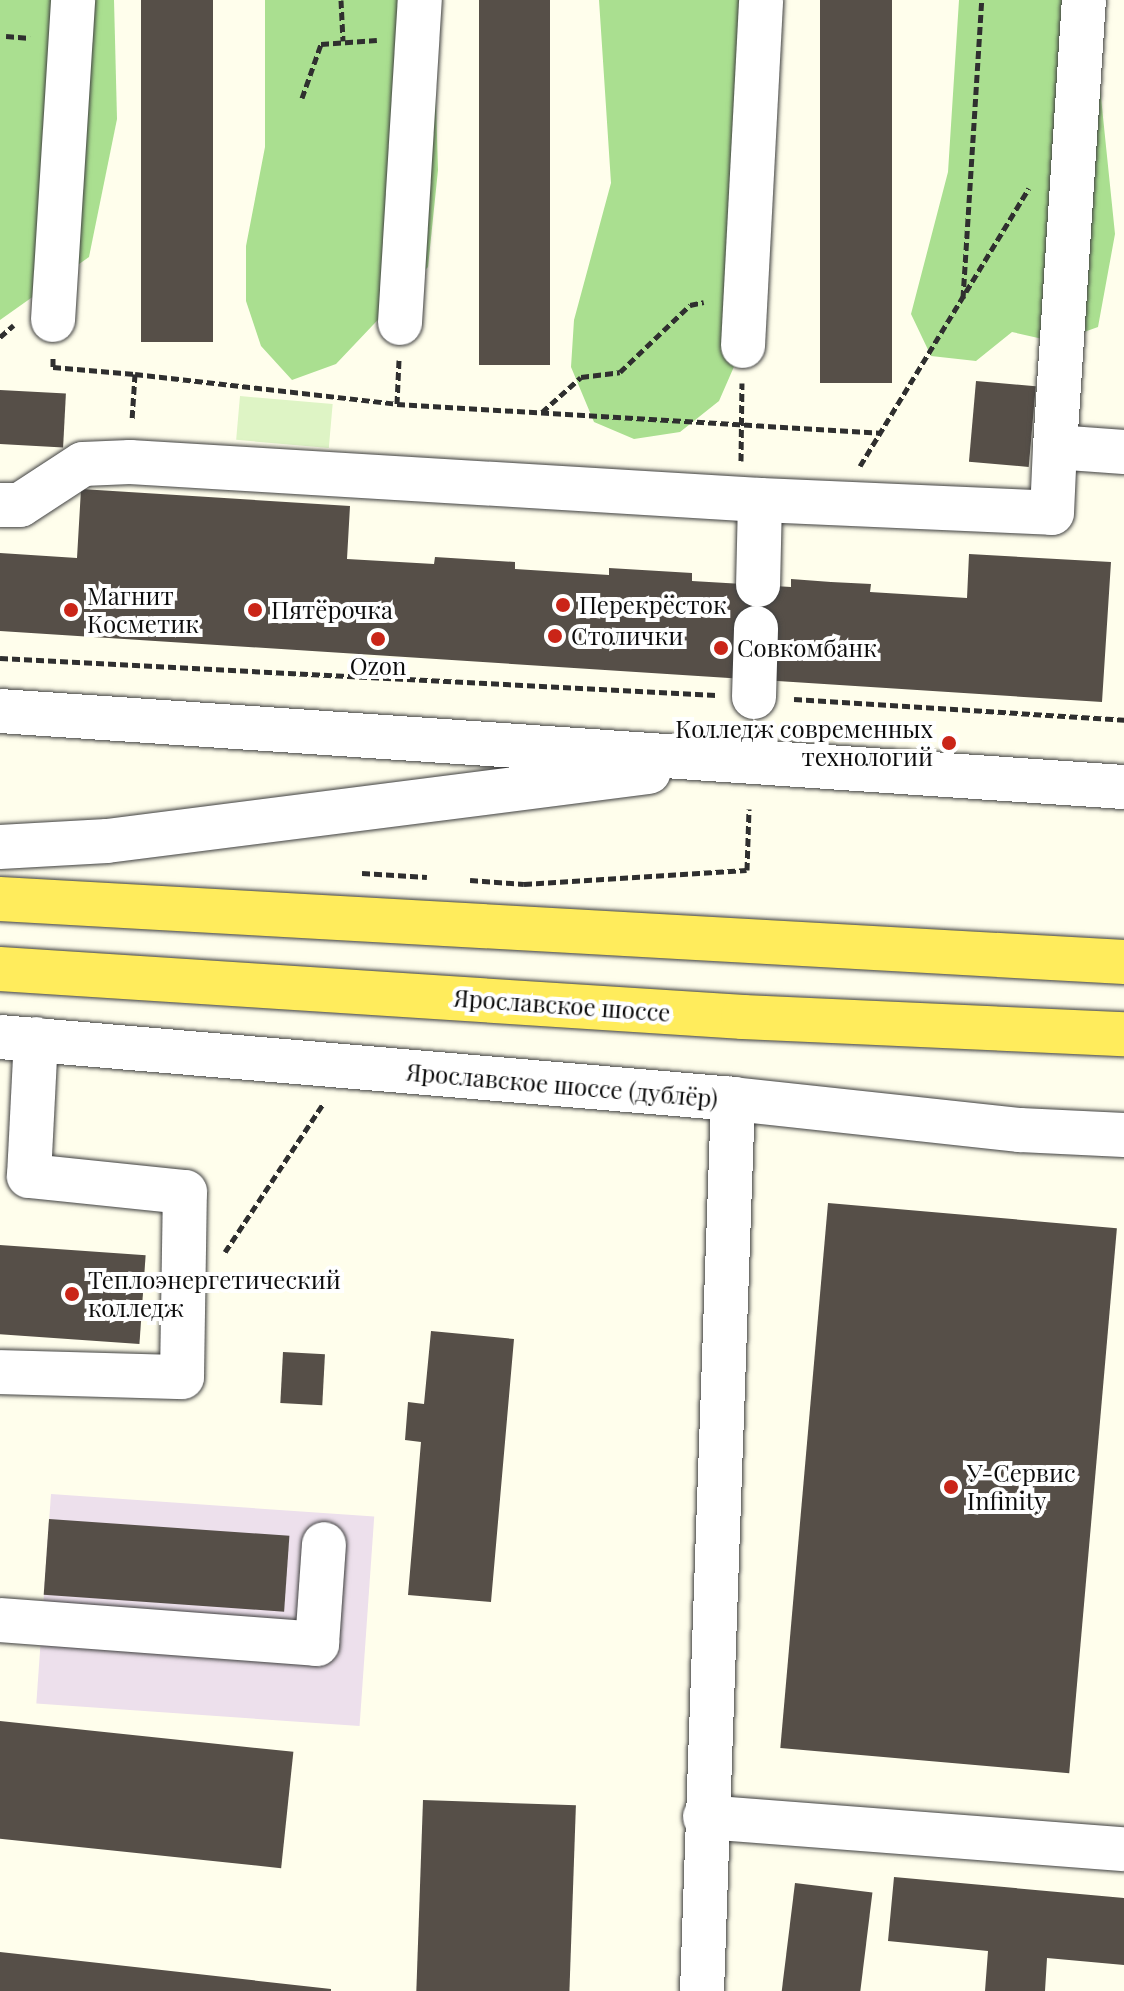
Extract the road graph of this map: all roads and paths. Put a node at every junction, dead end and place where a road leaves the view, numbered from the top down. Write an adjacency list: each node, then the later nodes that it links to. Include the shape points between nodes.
1 (73, 0): 11 (street)
2 (341, 0): 7 (path)
3 (761, 0): 13 (street)
4 (982, 0): 10 (path)
5 (1084, 0): 19 (street)
6 (419, 19): 7 (path); 12 (street)
7 (343, 41): 8 (path, via 321,44)
8 (302, 98)
9 (1036, 176): 10 (path)
10 (963, 299): 18 (path)
11 (53, 320)
12 (400, 323)
13 (744, 325): 16 (path, via 693,303 624,369 581,377); 17 (path)
14 (53, 367): 15 (path)
15 (135, 374): 16 (path, via 397,404); 21 (path)
16 (542, 412): 17 (path)
17 (742, 423): 18 (path); 22 (path)
18 (880, 433): 23 (path)
19 (1055, 447): 20 (street); 23 (street, via 1052,513)
20 (1124, 452)
21 (130, 462): 22 (street); 24 (street, via 83,464 20,505)
22 (750, 499): 23 (street); 25 (street)
23 (838, 504)
24 (0, 505)
25 (758, 585)
26 (756, 628): 28 (street)
27 (0, 658): 28 (path)
28 (754, 697): 30 (path)
29 (0, 711): 31 (street)
30 (1124, 720)
31 (751, 759): 32 (street); 34 (street, via 107,841)
32 (1124, 787)
33 (749, 809): 37 (path, via 747,870 524,884)
34 (0, 847)
35 (362, 873): 36 (path)
36 (427, 877)
37 (470, 880)
38 (0, 899): 39 (main road)
39 (1124, 962)
40 (0, 969): 41 (main road, Ярославское шоссе, via 743,1017)
41 (1124, 1034)
42 (18, 1038): 43 (street, Ярославское шоссе (дублёр)); 49 (street, via 29,1176 185,1192 182,1377)
43 (733, 1099): 46 (street, Ярославское шоссе (дублёр)); 52 (street)
44 (323, 1103): 48 (path)
45 (1124, 1106): 46 (street)
46 (1020, 1130): 47 (street, Ярославское шоссе (дублёр))
47 (1124, 1135)
48 (218, 1262)
49 (0, 1372)
50 (324, 1544): 51 (street, via 317,1644)
51 (0, 1620)
52 (705, 1817): 53 (street); 54 (street)
53 (1124, 1849)
54 (702, 1991)

